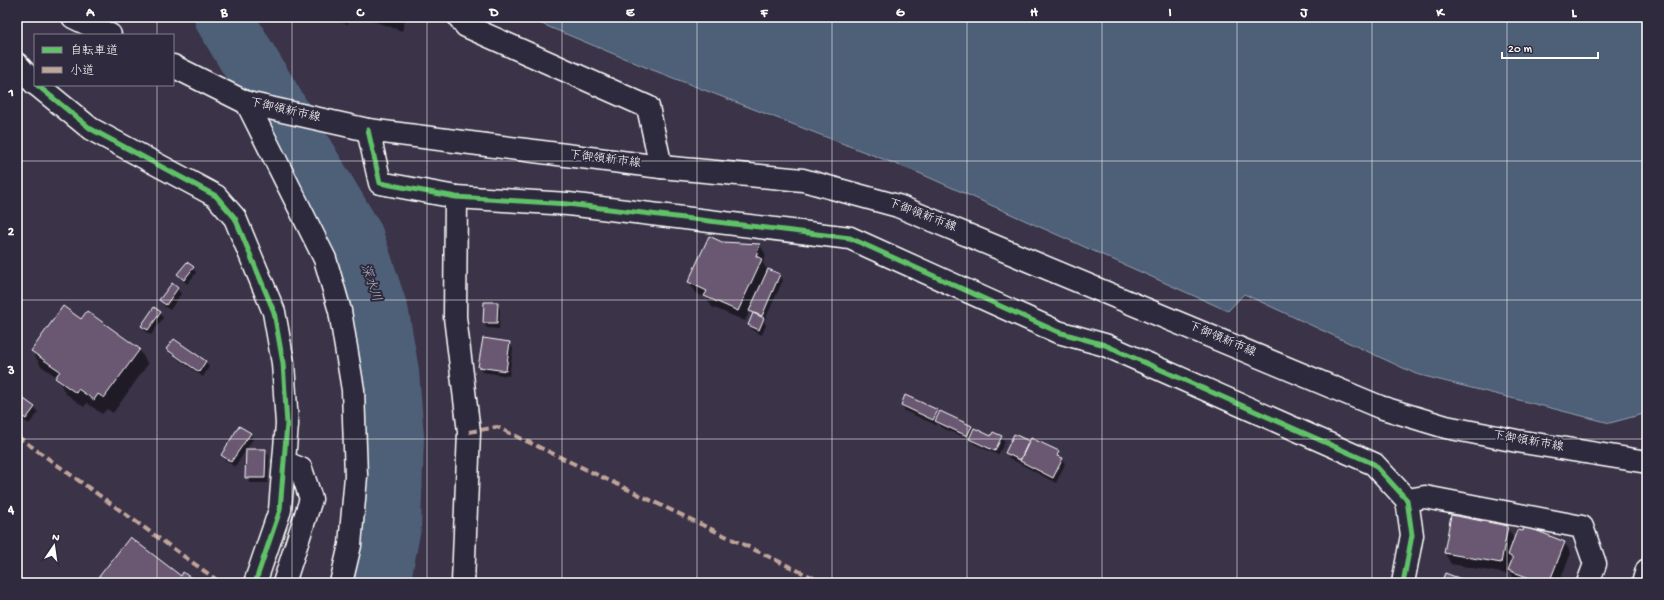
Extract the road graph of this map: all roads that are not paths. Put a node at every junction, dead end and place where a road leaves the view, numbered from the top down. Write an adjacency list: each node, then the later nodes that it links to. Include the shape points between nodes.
1 (73, 17): 3 (street)
2 (459, 17): 10 (street, via 466,26 648,107)
3 (108, 34)
4 (17, 64): 6 (street)
5 (174, 66): 8 (street, 下御領新市線)
6 (34, 82)
7 (38, 86): 12 (street, via 91,129 216,196 235,218 274,312 283,363 287,424)
8 (247, 103): 9 (street, 下御領新市線); 18 (street, via 325,259 340,311 353,390 356,476 350,545)
9 (368, 130): 10 (street, 下御領新市線); 11 (street, via 380,183)
10 (661, 167): 13 (street, 下御領新市線, via 803,180 898,206 1380,407 1446,427 1517,442)
11 (456, 197): 14 (street, via 568,204 850,238 1058,332 1106,345 1374,464); 19 (street, via 455,317 469,432)
12 (284, 462): 16 (street, via 280,510); 17 (street, via 301,469 311,499)
13 (1647, 462)
14 (1407, 500): 20 (street, via 1412,535); 21 (street, via 1425,497 1582,527 1595,564)
15 (1647, 570): 22 (street)
16 (255, 583)
17 (284, 583)
18 (341, 583)
19 (463, 583)
20 (1403, 583)
21 (1588, 583)
22 (1643, 583)

